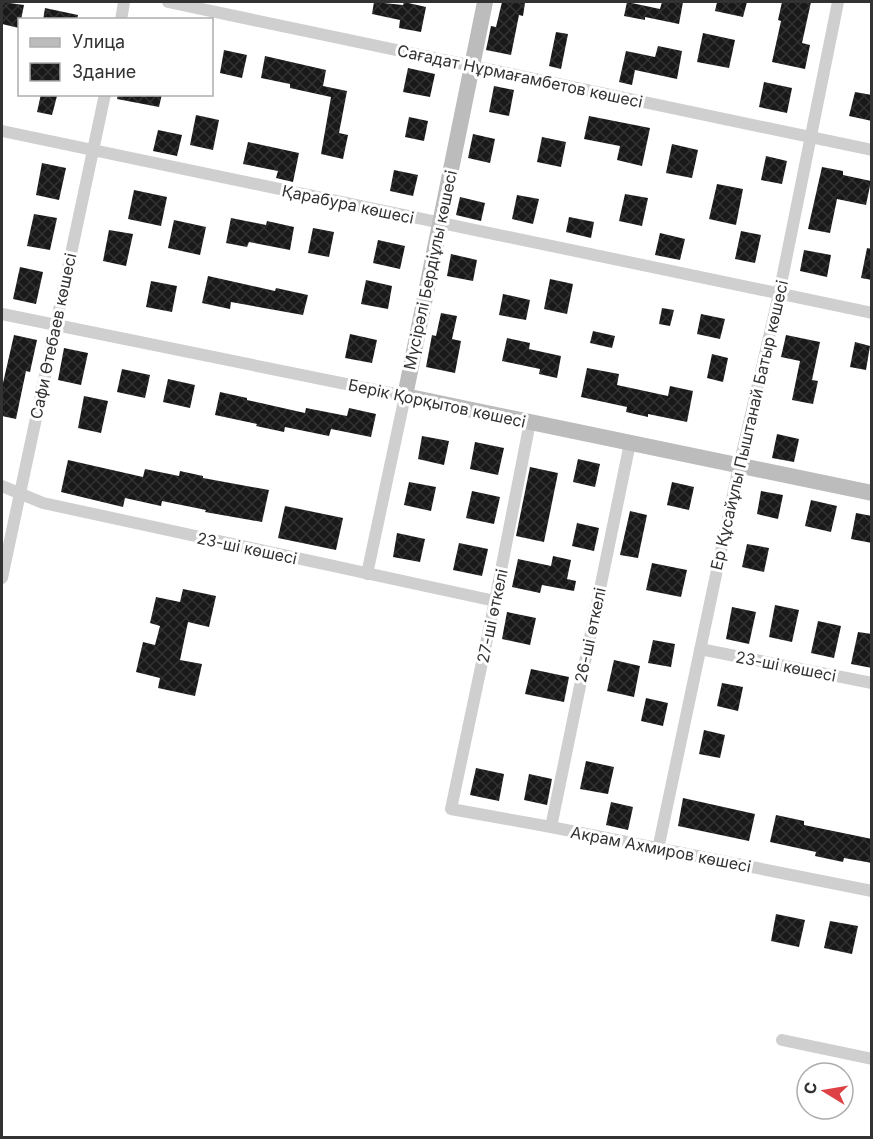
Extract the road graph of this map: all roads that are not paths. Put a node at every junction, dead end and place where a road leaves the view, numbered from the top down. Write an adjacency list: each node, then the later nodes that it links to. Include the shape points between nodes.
1 (124, 2): 5 (street)
2 (168, 2): 6 (street, Сағадат Нұрмағамбетов көшесі)
3 (485, 2): 6 (street, Мүсірәлі Бердіұлы көшесі)
4 (838, 2): 9 (street, Ер Құсайұлы Пыштанай Батыр көшесі)
5 (121, 18)
6 (472, 66): 9 (street, Сағадат Нұрмағамбетов көшесі); 12 (street, Мүсірәлі Бердіұлы көшесі)
7 (105, 96): 10 (street, Сафи Өтебаев көшесі)
8 (2, 131): 10 (street, Қарабура көшесі)
9 (811, 138): 11 (street, Сағадат Нұрмағамбетов көшесі); 13 (street, Ер Құсайұлы Пыштанай Батыр көшесі)
10 (94, 150): 12 (street, Қарабура көшесі); 16 (street, Сафи Өтебаев көшесі)
11 (872, 150)
12 (440, 223): 13 (street, Қарабура көшесі); 17 (street, Мүсірәлі Бердіұлы көшесі)
13 (779, 294): 15 (street, Қарабура көшесі); 20 (street, Ер Құсайұлы Пыштанай Батыр көшесі)
14 (2, 314): 16 (street, Берік Қорқытов көшесі)
15 (872, 314)
16 (56, 325): 17 (street, Берік Қорқытов көшесі); 22 (street, Сафи Өтебаев көшесі)
17 (405, 396): 18 (street, Берік Қорқытов көшесі); 24 (street, Мүсірәлі Бердіұлы көшесі)
18 (530, 422): 19 (street, Берік Қорқытов көшесі); 26 (street, 27-ші өткелі)
19 (630, 442): 20 (street, Берік Қорқытов көшесі); 30 (street, 26-ші өткелі)
20 (739, 466): 23 (street, Берік Қорқытов көшесі); 27 (street, Ер Құсайұлы Пыштанай Батыр көшесі)
21 (2, 486): 22 (street, 23-шi көшесi)
22 (19, 493): 24 (street, 23-шi көшесi, via 43,503); 25 (street, Сафи Өтебаев көшесі)
23 (872, 493)
24 (367, 574): 26 (street, 23-шi көшесi)
25 (2, 578)
26 (495, 601): 29 (street, 27-ші өткелі)
27 (700, 649): 28 (street, 23-шi көшесi); 31 (street, Ер Құсайұлы Пыштанай Батыр көшесі)
28 (872, 683)
29 (451, 809): 30 (street, Акрам Ахмиров көшесі)
30 (551, 827): 31 (street, Акрам Ахмиров көшесі)
31 (658, 849): 32 (street, Акрам Ахмиров көшесі)
32 (872, 891)
33 (782, 1040): 34 (street)
34 (872, 1059)

